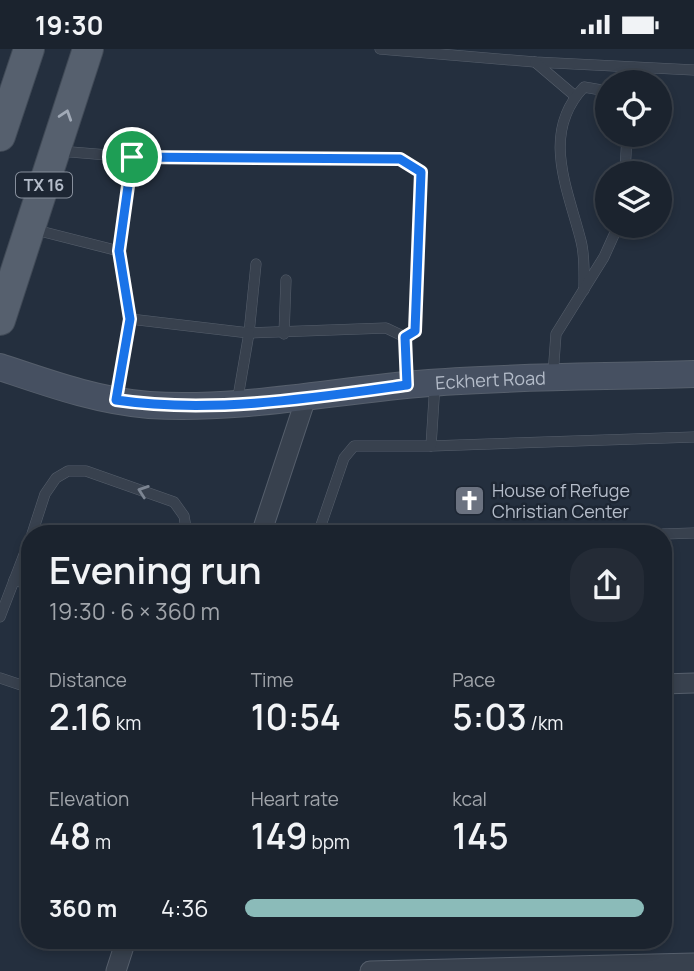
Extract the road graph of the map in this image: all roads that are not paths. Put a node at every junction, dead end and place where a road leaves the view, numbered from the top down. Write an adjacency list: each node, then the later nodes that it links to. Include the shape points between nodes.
1 (88, 49): 9 (main road, TX 16, one-way to 1)
2 (380, 49): 3 (lane)
3 (535, 62): 5 (lane); 7 (lane)
4 (20, 66): 8 (main road)
5 (694, 70)
6 (595, 89): 7 (lane, via 584,87)
7 (575, 96): 16 (lane, via 562,118 562,175 582,244)
8 (0, 136)
9 (55, 151): 10 (lane); 11 (main road, TX 16)
10 (132, 157): 13 (lane); 21 (lane, via 400,159 421,172 415,331)
11 (30, 228): 13 (lane); 18 (main road, TX 16)
12 (613, 238): 16 (lane)
13 (119, 251): 17 (lane)
14 (256, 264): 19 (lane)
15 (286, 280): 20 (lane)
16 (584, 290): 24 (lane, via 556,334)
17 (130, 319): 19 (lane); 28 (lane)
18 (0, 320)
19 (249, 334): 20 (lane); 29 (lane)
20 (284, 334): 21 (lane, via 386,328)
21 (405, 337): 26 (lane)
22 (0, 367): 28 (main road, Eckhert Road)
23 (694, 374): 24 (main road, Eckhert Road)
24 (552, 379): 25 (main road, Eckhert Road)
25 (435, 383): 26 (main road, Eckhert Road); 31 (lane)
26 (407, 385): 27 (main road, Eckhert Road)
27 (306, 398): 29 (main road, Eckhert Road); 34 (street)
28 (116, 400): 29 (main road, Eckhert Road, via 148,405)
29 (237, 403)
30 (694, 437): 31 (lane)
31 (431, 446): 35 (lane, via 354,446 344,458)
32 (35, 525): 33 (lane, one-way to 32, via 174,502 86,471 68,471 56,478)
33 (186, 525)
34 (264, 525)
35 (321, 525)
36 (694, 533): 37 (lane)
37 (672, 534)
38 (21, 562): 39 (lane)
39 (14, 580): 40 (lane); 41 (lane)
40 (21, 582)
41 (0, 617)
42 (0, 678): 45 (lane)
43 (694, 683): 44 (street)
44 (672, 684)
45 (21, 685)
46 (123, 949): 48 (street)
47 (694, 963): 49 (street)
48 (116, 971)
49 (370, 971)

